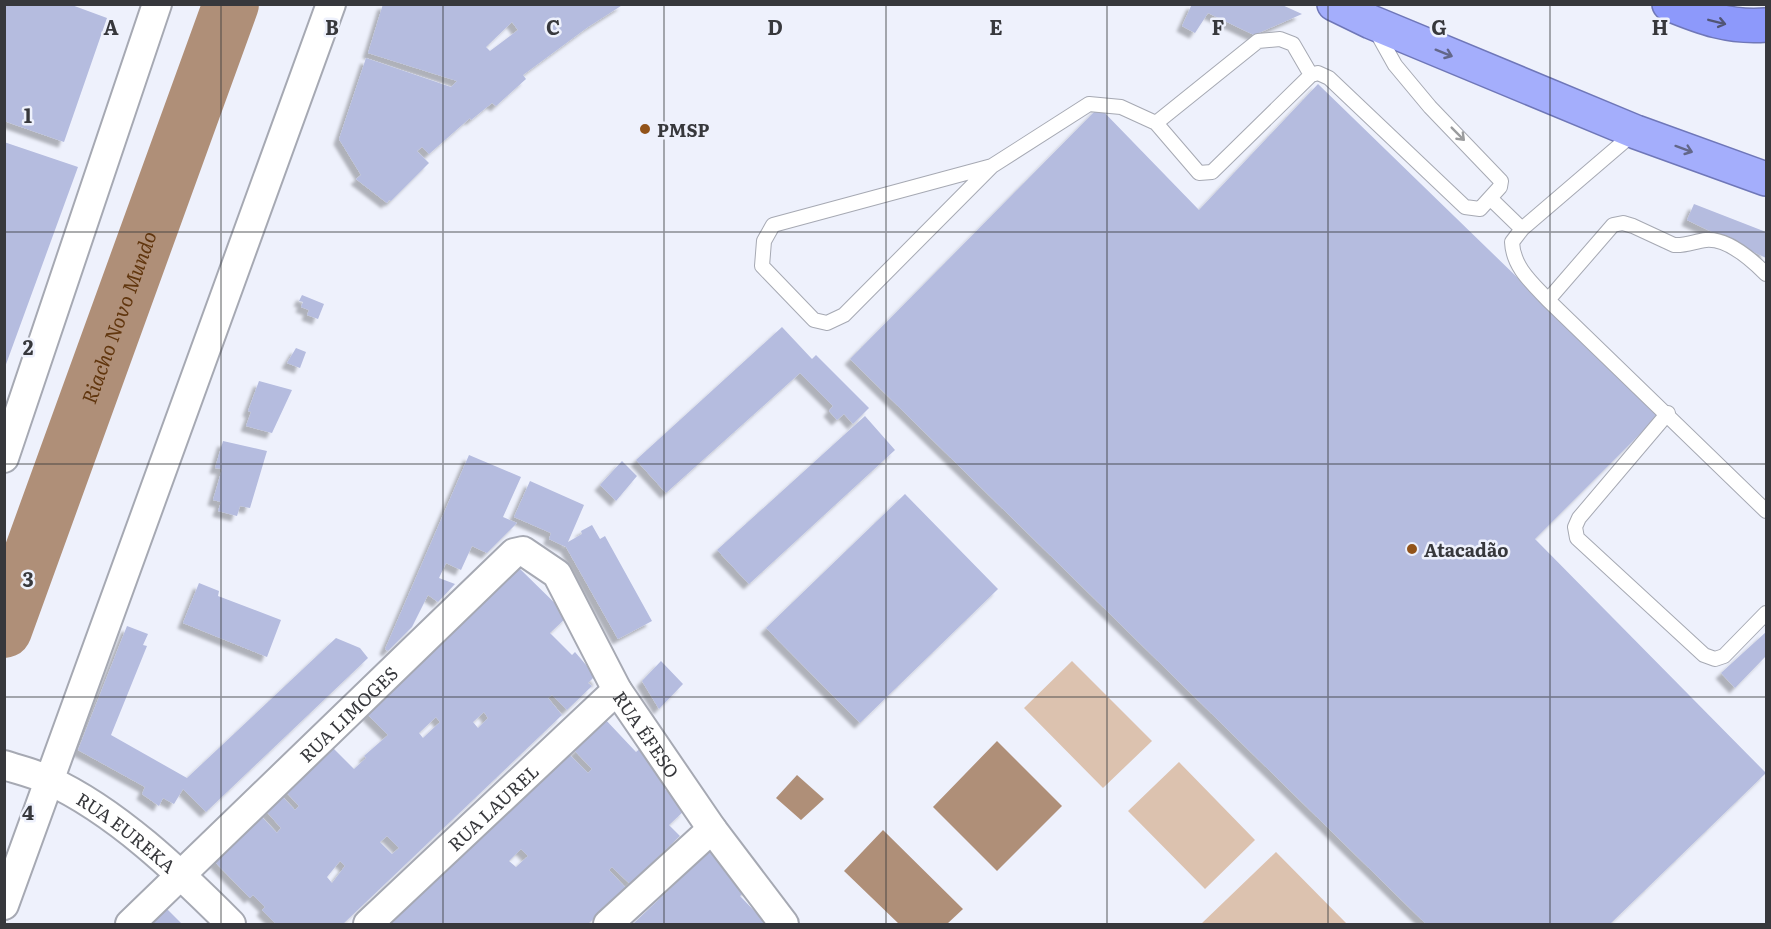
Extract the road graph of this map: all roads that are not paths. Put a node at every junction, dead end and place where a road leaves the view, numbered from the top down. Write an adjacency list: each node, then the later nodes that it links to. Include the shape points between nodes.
1 (157, 4): 17 (street)
2 (331, 4): 23 (street)
3 (1334, 4): 5 (highway)
4 (1669, 4): 6 (highway, one-way to 6, via 1736,27)
5 (1371, 22): 9 (highway, one-way to 9); 12 (lane, one-way to 12, via 1395,65 1501,181)
6 (1767, 25)
7 (1311, 75): 8 (lane, via 1293,44 1280,39 1258,41); 8 (lane, via 1206,174 1199,173); 12 (lane, via 1318,73 1329,78 1465,207 1480,209)
8 (1156, 123): 10 (lane, via 1120,107 1089,104)
9 (1636, 132): 11 (highway, one-way to 11); 13 (lane)
10 (992, 166): 10 (lane, via 844,315 827,323 814,320 762,266 764,241 773,225)
11 (1767, 179)
12 (1490, 198): 13 (lane)
13 (1522, 229): 15 (lane, via 1512,242 1514,256 1522,272)
14 (1767, 274): 15 (lane, via 1730,245 1703,240 1674,245 1623,223 1614,225)
15 (1548, 300): 16 (lane)
16 (1668, 413): 18 (lane); 20 (lane, via 1579,518 1577,538 1704,655 1715,659 1724,656)
17 (4, 458)
18 (1767, 511)
19 (514, 553): 21 (street, RUA ÉFESO, via 529,554 557,574); 25 (street, RUA LIMOGES)
20 (1767, 614)
21 (617, 690): 24 (street, RUA ÉFESO); 29 (street, RUA LAUREL)
22 (4, 765): 23 (street, RUA EUREKA)
23 (48, 780): 25 (street, RUA EUREKA, via 115,821); 26 (street)
24 (712, 829): 30 (street); 31 (street, RUA ÉFESO)
25 (181, 874): 27 (street, RUA LIMOGES); 28 (street, RUA EUREKA)
26 (4, 905)
27 (130, 924)
28 (231, 924)
29 (368, 924)
30 (608, 924)
31 (784, 924)

